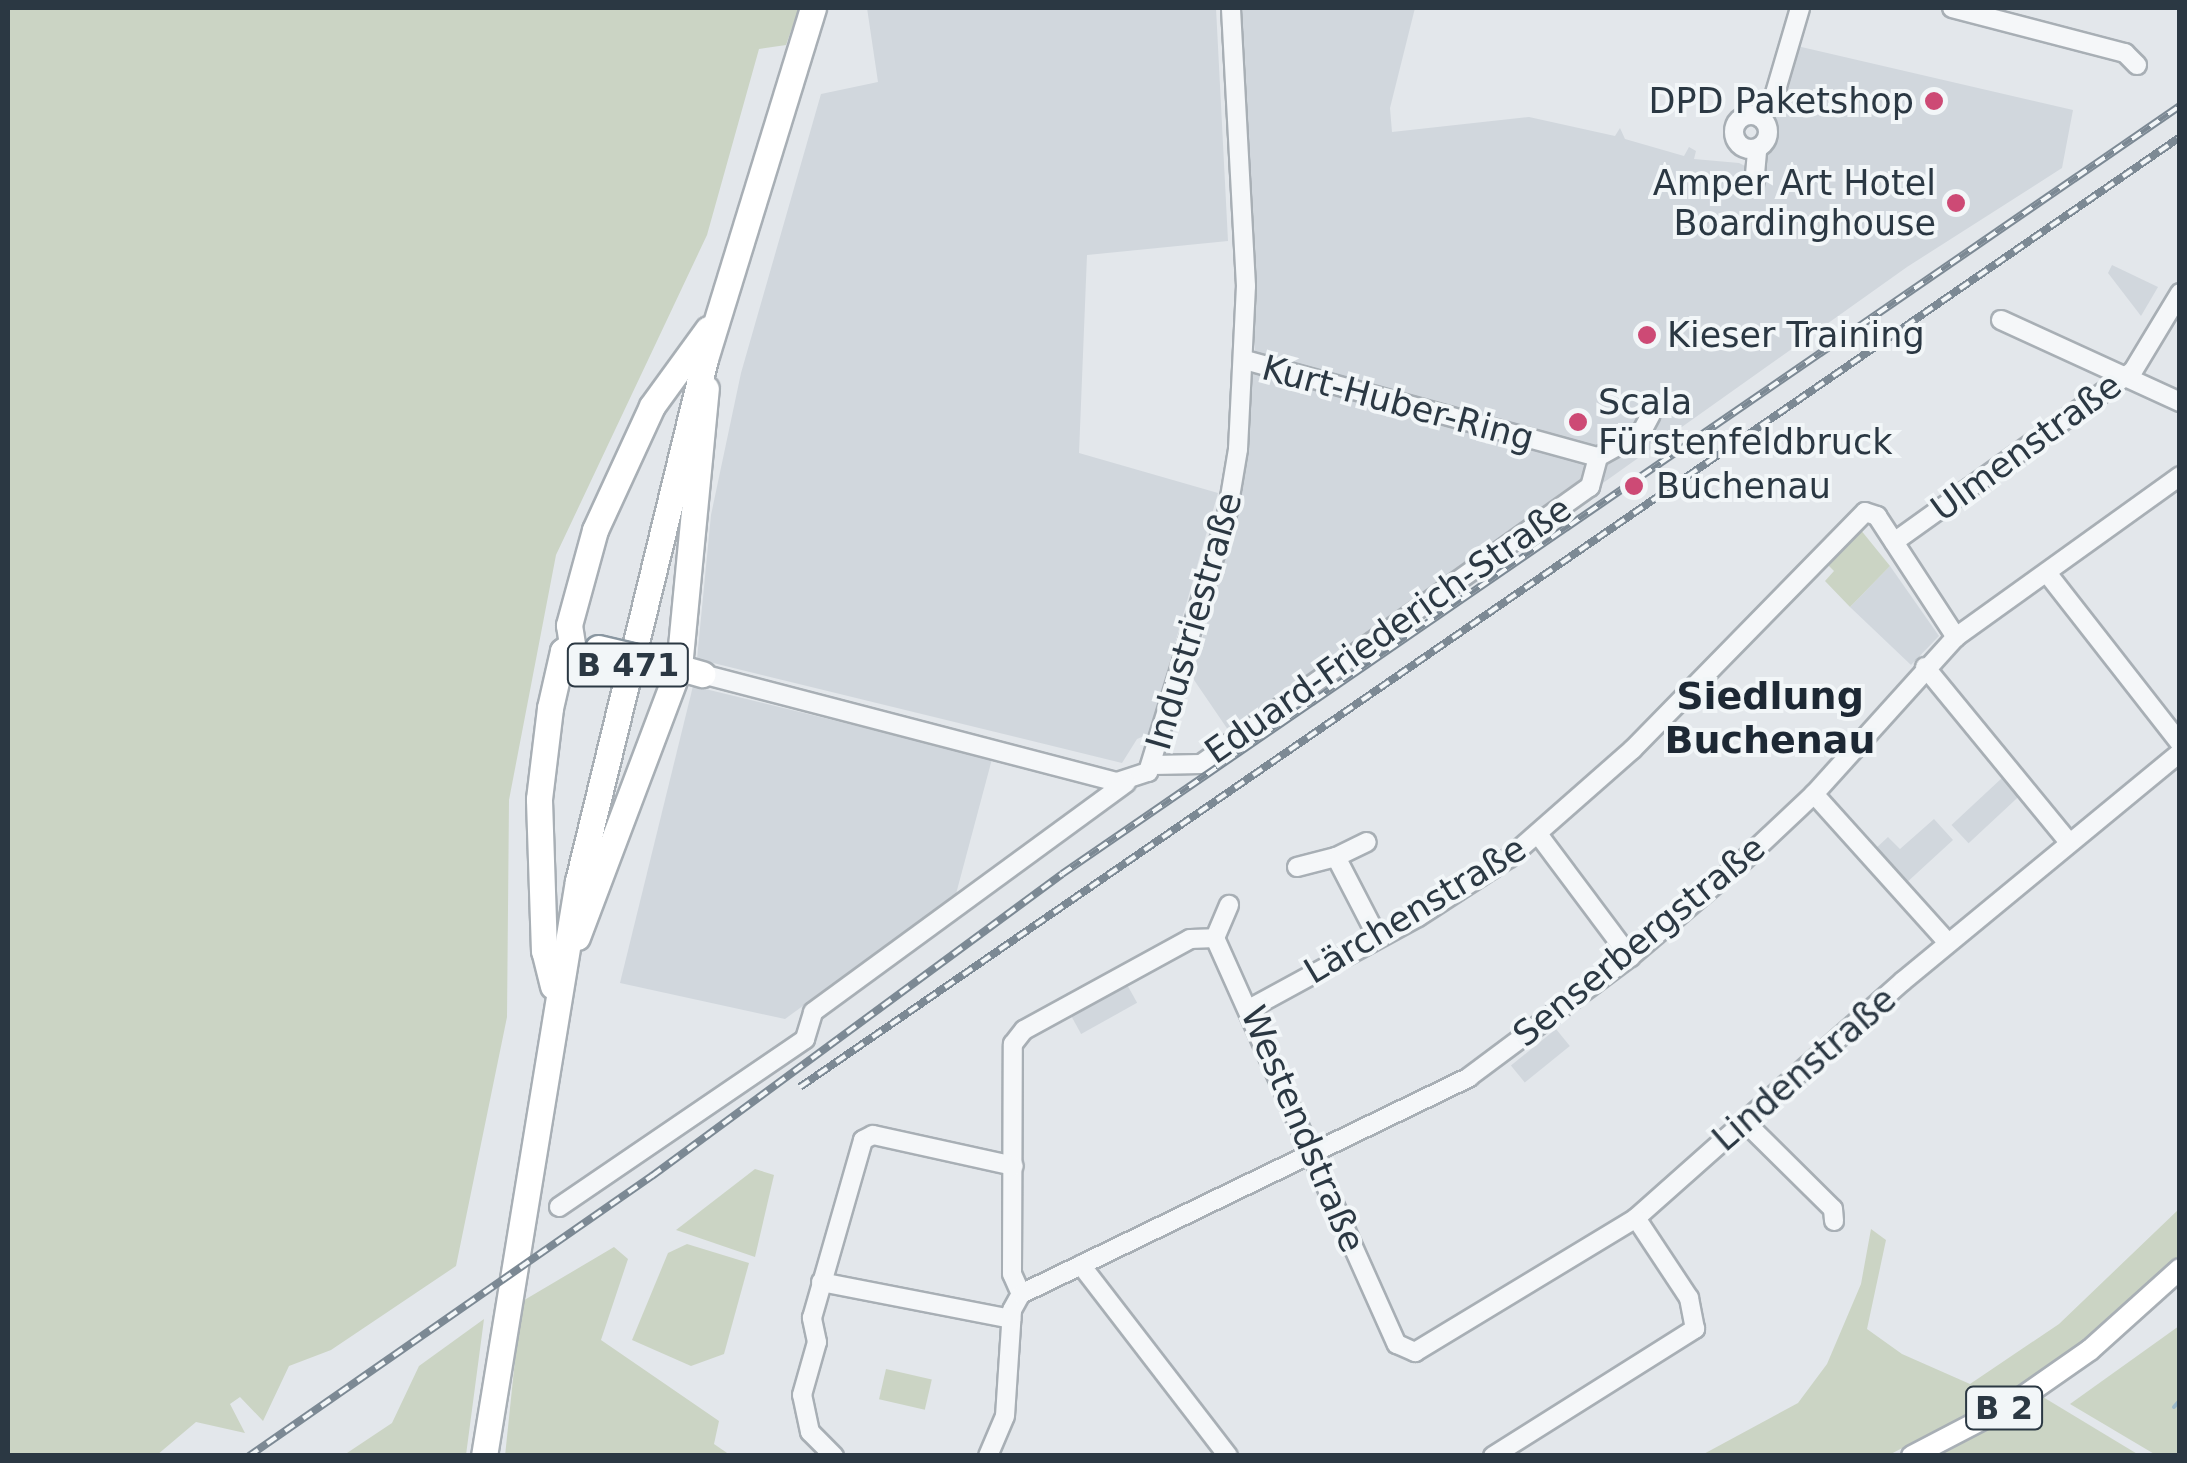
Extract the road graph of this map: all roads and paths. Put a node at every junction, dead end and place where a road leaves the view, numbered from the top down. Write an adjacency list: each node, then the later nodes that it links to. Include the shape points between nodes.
1 (812, 8): 10 (highway, B 471)
2 (1232, 8): 13 (street, Industriestraße)
3 (1800, 8): 6 (street, via 1774,100)
4 (1952, 8): 5 (street, via 2125,54)
5 (2137, 65)
6 (1761, 118): 7 (street, via 1768,134); 7 (street, via 1733,116 1738,143)
7 (1757, 148): 8 (street)
8 (1754, 186)
9 (2180, 292): 14 (street, Ulmenstraße)
10 (716, 318): 12 (highway, B 471); 22 (highway, via 652,406 595,530 569,625)
11 (2001, 320): 14 (street)
12 (704, 359): 24 (highway, via 708,407); 40 (highway, B 471)
13 (1245, 360): 17 (street, Kurt-Huber-Ring); 27 (street, Industriestraße, via 1232,495)
14 (2126, 376): 15 (street); 19 (street, Ulmenstraße)
15 (2180, 402)
16 (1651, 414): 17 (street, via 1641,433)
17 (1598, 458): 27 (street, Eduard-Friederich-Straße, via 1590,487 1201,764)
18 (2175, 487): 20 (street, Senserbergstraße)
19 (1894, 542): 21 (street); 30 (street, Lärchenstraße, via 1871,512 1858,516 1632,750)
20 (2046, 573): 21 (street, Senserbergstraße); 25 (street)
21 (1956, 638): 23 (street, Senserbergstraße)
22 (572, 644): 24 (highway, bridge); 40 (highway, via 563,652 550,708 538,800 544,951)
23 (1925, 667): 29 (street, Senserbergstraße); 32 (street)
24 (680, 668): 28 (street, Industriestraße); 40 (highway)
25 (2180, 742)
26 (2180, 753): 32 (street, Lindenstraße)
27 (1153, 765): 28 (street, Industriestraße)
28 (1126, 782): 45 (street, via 813,1012 805,1038)
29 (1814, 794): 38 (street); 39 (street, Senserbergstraße)
30 (1538, 834): 37 (street, Lärchenstraße, via 1467,887); 39 (street)
31 (1366, 842): 33 (street)
32 (2068, 842): 38 (street, Lindenstraße)
33 (1336, 857): 34 (street); 37 (street)
34 (1297, 867)
35 (1229, 905): 36 (street)
36 (1215, 938): 41 (street, Westendstraße); 44 (street, via 1190,939 1017,1036 1009,1063)
37 (1378, 938): 41 (street, Lärchenstraße)
38 (1948, 944): 42 (street, Lindenstraße)
39 (1630, 957): 43 (street, Senserbergstraße, via 1469,1076)
40 (558, 985): 54 (highway, B 471)
41 (1251, 1008): 43 (street, Westendstraße)
42 (1744, 1122): 46 (street, Lindenstraße); 47 (street, via 1833,1209)
43 (1315, 1154): 48 (street, Senserbergstraße); 53 (street, Westendstraße, via 1397,1344)
44 (1014, 1166): 50 (street, via 874,1135 863,1140); 51 (street, via 1012,1274)
45 (558, 1207)
46 (1636, 1218): 53 (street, Lindenstraße, via 1424,1350); 58 (street, via 1689,1298 1695,1329)
47 (1834, 1221)
48 (1080, 1265): 51 (street, Senserbergstraße); 57 (street)
49 (2180, 1269): 59 (main road, B 2, via 2090,1350 2014,1403)
50 (822, 1282): 52 (street); 55 (street, via 802,1402 810,1432)
51 (1021, 1294): 52 (street)
52 (1011, 1320): 56 (street, via 1008,1400)
53 (1408, 1351)
54 (484, 1456)
55 (834, 1456)
56 (988, 1456)
57 (1228, 1456)
58 (1493, 1456)
59 (1912, 1456)

